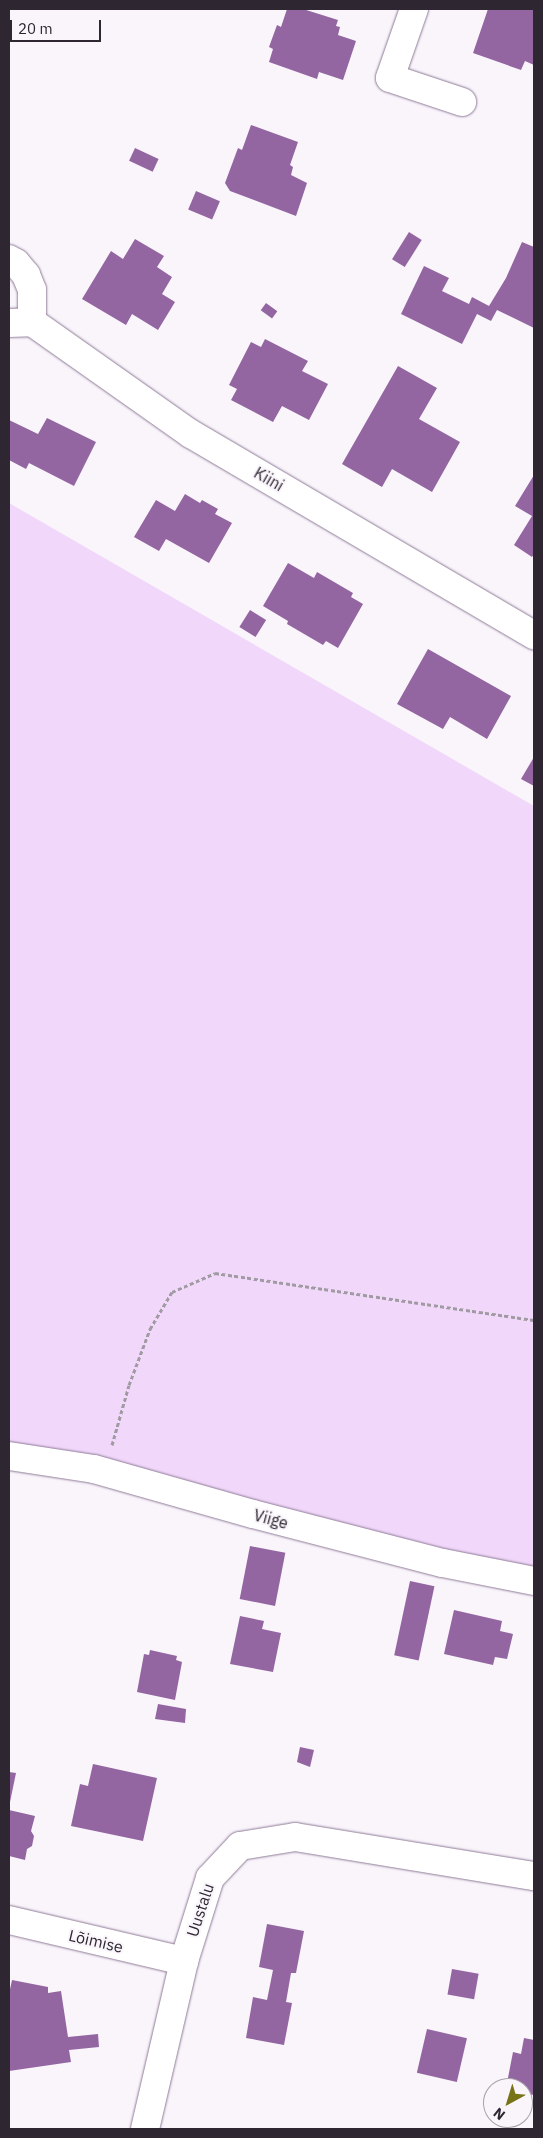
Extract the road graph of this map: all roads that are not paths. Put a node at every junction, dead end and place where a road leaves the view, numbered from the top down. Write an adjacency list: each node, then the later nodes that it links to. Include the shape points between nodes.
1 (414, 9): 2 (street, via 390,78)
2 (462, 102)
3 (9, 259): 4 (street, via 26,276 32,290)
4 (20, 322): 5 (street, Kiini, via 191,434)
5 (534, 635)
6 (9, 1456): 7 (street, Viige, via 94,1469 433,1561)
7 (534, 1581)
8 (534, 1876): 10 (street, Uustalu, via 295,1838 240,1846 210,1878)
9 (9, 1920): 10 (street, Lõimise)
10 (184, 1961): 11 (street, Uustalu)
11 (145, 2129)

